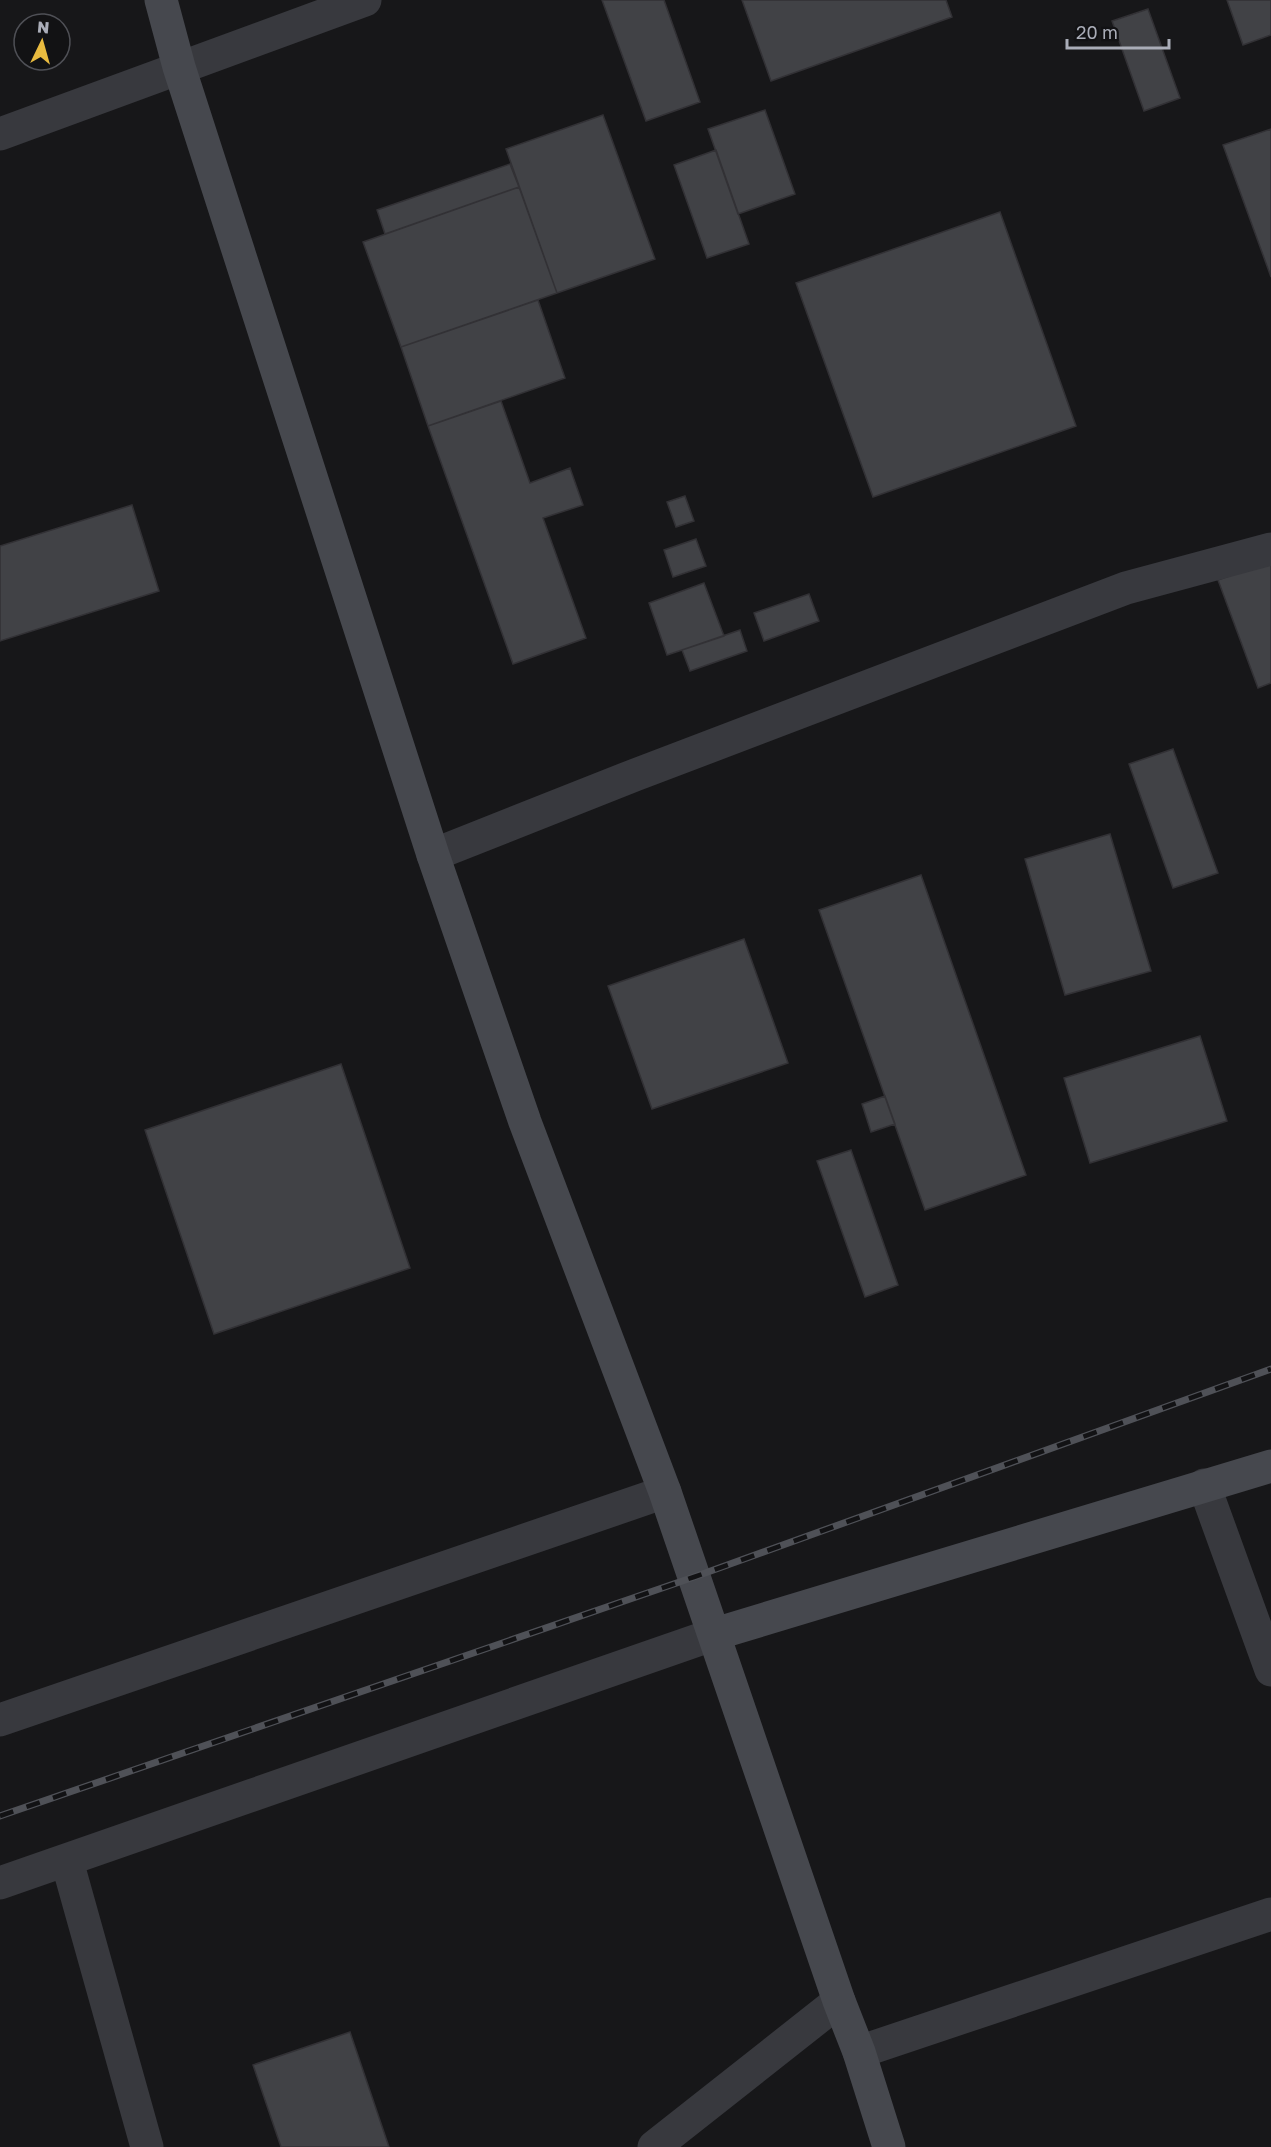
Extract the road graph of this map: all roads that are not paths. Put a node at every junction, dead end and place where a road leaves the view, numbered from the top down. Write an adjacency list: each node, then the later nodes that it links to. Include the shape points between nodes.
1 (160, 0): 3 (street)
2 (365, 0): 3 (street)
3 (179, 67): 4 (street); 6 (street)
4 (0, 134)
5 (1271, 549): 6 (street, via 1126,588)
6 (433, 855): 9 (street, via 525,1122)
7 (1271, 1466): 8 (street)
8 (1204, 1485): 10 (street); 11 (street)
9 (665, 1492): 10 (street); 12 (street)
10 (715, 1634): 13 (street); 16 (street)
11 (1271, 1670)
12 (0, 1720)
13 (67, 1861): 14 (street); 18 (street)
14 (0, 1884)
15 (1271, 1914): 17 (street)
16 (839, 2001): 17 (street); 19 (street)
17 (860, 2052): 20 (street)
18 (147, 2147)
19 (654, 2147)
20 (889, 2147)

